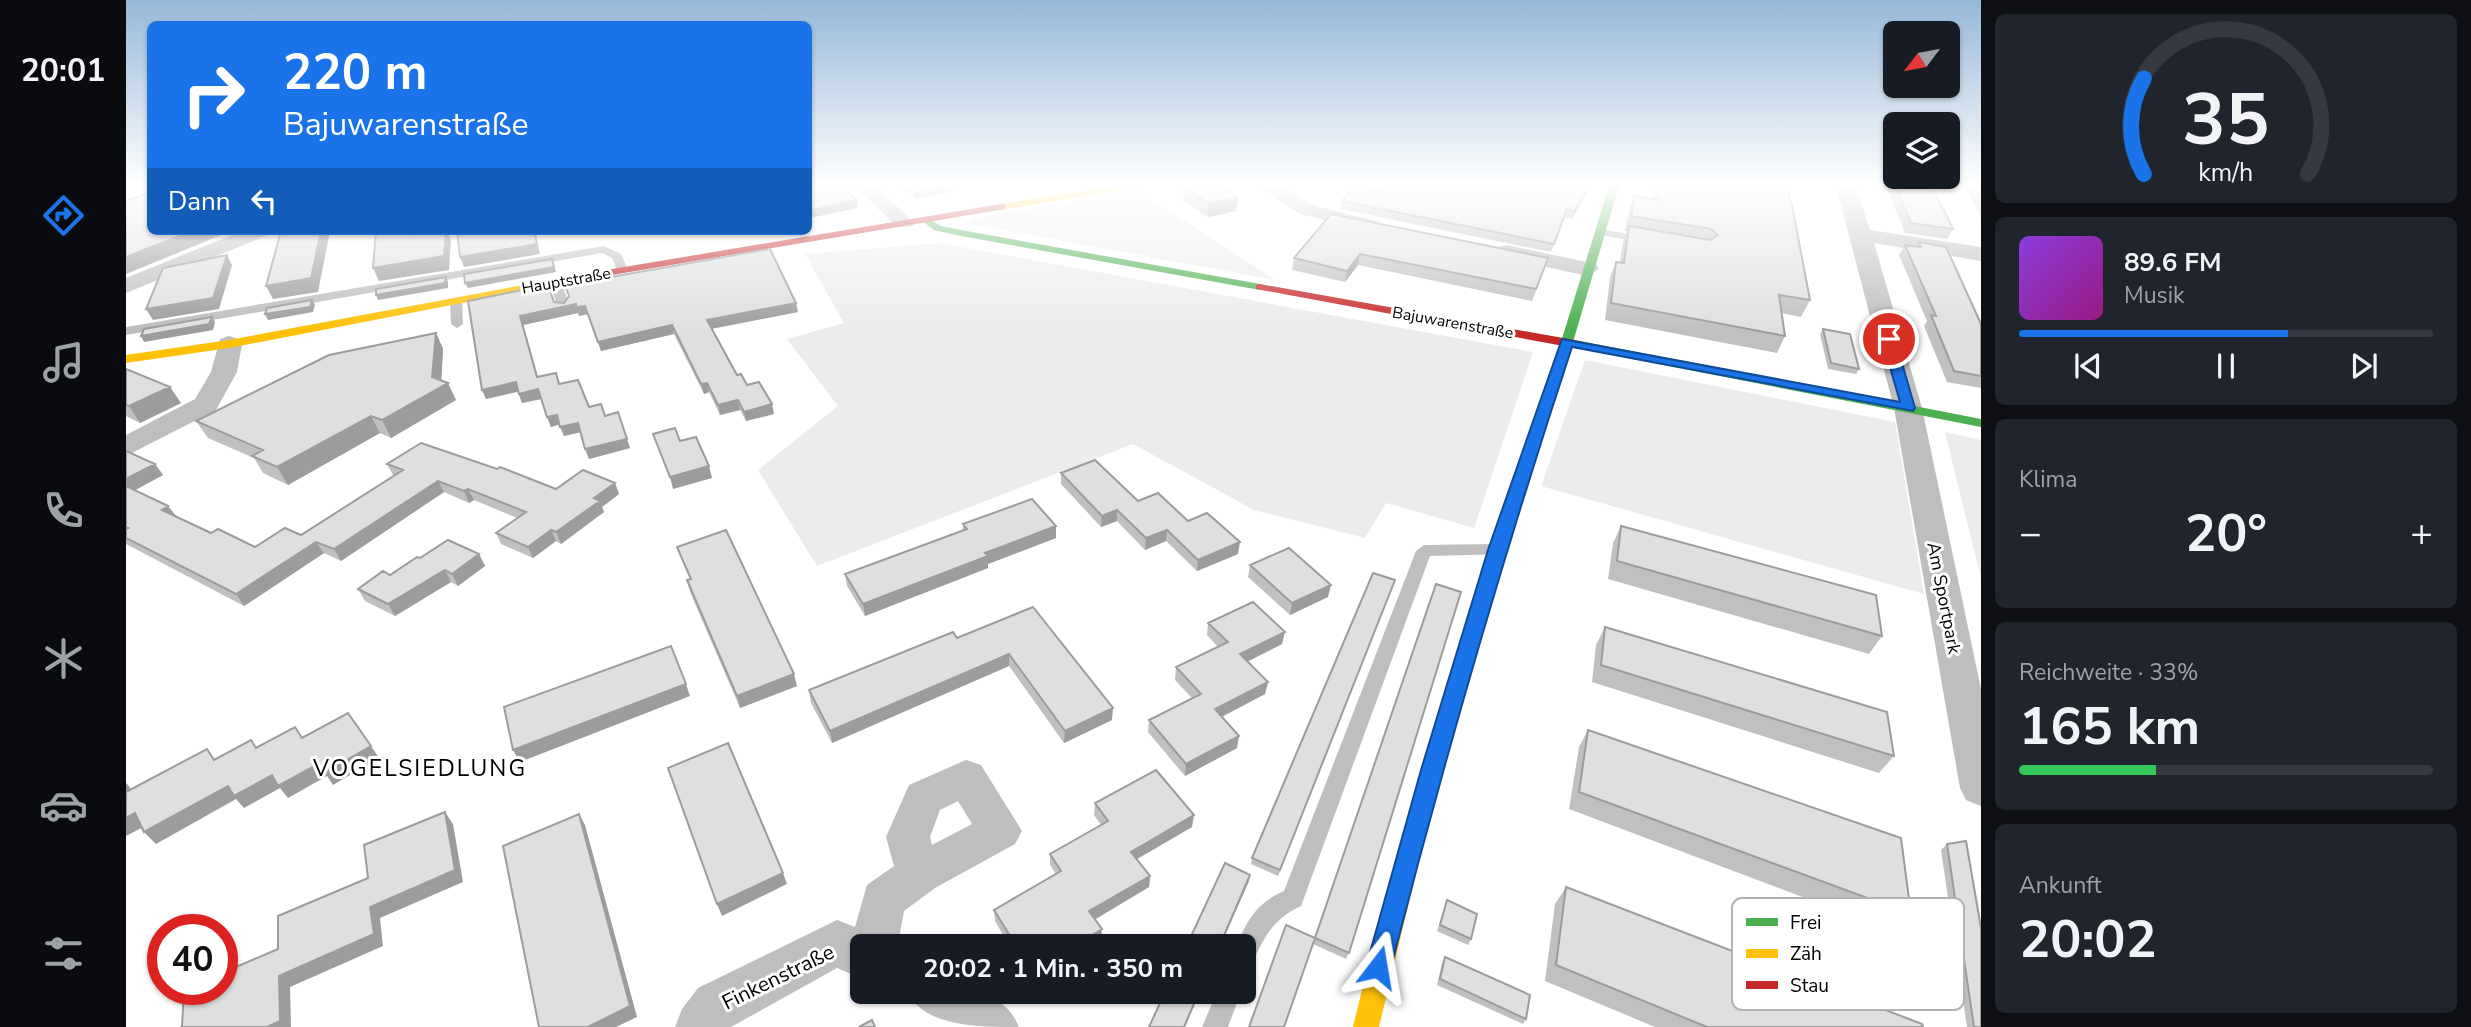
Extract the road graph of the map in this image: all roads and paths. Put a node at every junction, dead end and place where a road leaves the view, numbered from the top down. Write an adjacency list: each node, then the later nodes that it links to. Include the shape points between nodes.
1 (838, 234): 11 (street, Hauptstraße)
2 (966, 234): 18 (street, Bajuwarenstraße)
3 (1598, 234): 10 (street)
4 (1610, 234): 7 (lane)
5 (251, 235): 13 (street)
6 (1861, 235): 9 (street); 21 (street, Am Sportpark)
7 (1652, 241)
8 (1482, 247): 10 (street)
9 (1981, 254)
10 (1588, 268): 18 (street)
11 (622, 270): 12 (street, Hauptstraße); 17 (lane, via 617,256 604,249)
12 (556, 282): 14 (street, Hauptstraße); 15 (lane)
13 (126, 286)
14 (456, 300): 16 (lane); 19 (street, Hauptstraße)
15 (563, 306)
16 (457, 324)
17 (126, 331)
18 (1567, 342): 21 (street, Bajuwarenstraße); 24 (street)
19 (229, 344): 20 (street, Hauptstraße); 23 (street, via 224,372 206,404)
20 (126, 359)
21 (1908, 408): 22 (street, Bajuwarenstraße); 25 (street, Am Sportpark)
22 (1981, 424)
23 (126, 447)
24 (1497, 550): 28 (lane, via 1424,551 1293,898 1270,907); 35 (street, via 1419,813)
25 (1981, 788)
26 (919, 874): 27 (street, via 883,900)
27 (877, 934)
28 (1253, 934)
29 (850, 950): 32 (street, Finkenstraße, via 837,943 716,1006)
30 (953, 1004): 33 (street)
31 (1224, 1004): 34 (lane)
32 (700, 1027)
33 (994, 1027)
34 (1215, 1027)
35 (1366, 1027)

